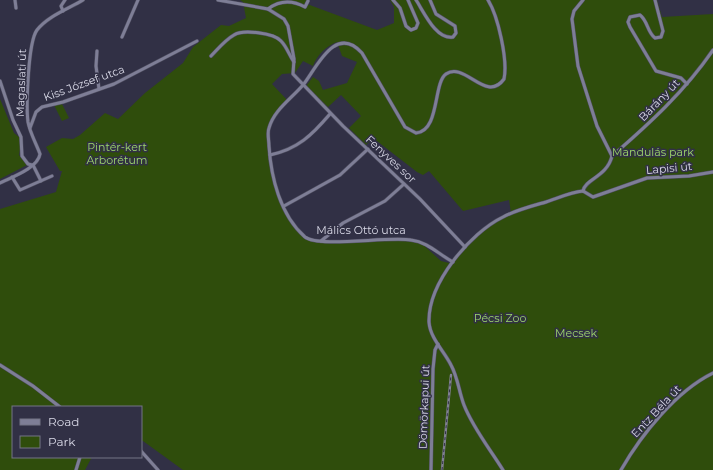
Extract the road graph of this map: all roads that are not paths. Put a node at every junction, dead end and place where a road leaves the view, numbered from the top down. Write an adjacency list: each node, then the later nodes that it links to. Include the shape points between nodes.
1 (15, 0): 14 (street)
2 (65, 0): 16 (street, via 61,6)
3 (83, 0): 16 (street, Magaslati út)
4 (138, 0): 17 (street)
5 (218, 0): 15 (street)
6 (392, 0): 7 (street, via 400,8 406,26 411,30 416,28 418,23)
7 (408, 0)
8 (416, 0): 9 (street, via 438,32 446,37 453,37 456,33 455,26 436,14)
9 (430, 0)
10 (489, 0): 25 (street, Málics Ottó utca, via 502,39 504,79 498,86 488,87 462,74 447,73 440,80 440,90 429,123 421,132 412,132 405,126 364,55 354,46 338,44 327,50)
11 (583, 0): 31 (street, via 574,11 572,19 578,66 597,126)
12 (655, 0): 24 (street, via 663,31 661,37 652,36 640,15 630,17 628,22 656,71 680,78)
13 (308, 1): 15 (street, via 305,7 296,2 285,1 278,2)
14 (16, 8)
15 (268, 9): 21 (street, via 287,22)
16 (63, 11): 28 (street, Magaslati út, via 44,24 33,38 27,107)
17 (122, 37)
18 (197, 41): 26 (street, Kiss József utca, via 126,79)
19 (713, 50): 24 (street, Bárány út)
20 (97, 51): 26 (street)
21 (291, 54): 22 (street, via 275,37 239,33 221,45); 25 (street, Fenyves sor, via 294,62 292,72)
22 (211, 56)
23 (0, 81): 32 (street, via 21,137 22,156 28,164)
24 (687, 84): 31 (street, Bárány út, via 657,116)
25 (303, 85): 27 (street, Fenyves sor); 30 (street, Málics Ottó utca, via 276,112 272,120 268,129)
26 (99, 89): 28 (street, Kiss József utca, via 42,107 36,112)
27 (330, 114): 29 (street, Fenyves sor); 30 (street, via 296,146 286,152)
28 (30, 128): 32 (street, Magaslati út, via 40,154)
29 (368, 149): 38 (street, Fenyves sor); 40 (street, via 340,175)
30 (270, 155): 40 (street, Málics Ottó utca, via 272,174)
31 (612, 156): 39 (street, Bárány út, via 604,172 586,185)
32 (33, 165): 35 (street); 36 (street)
33 (713, 172): 39 (street, Lapisi út, via 647,178 593,197)
34 (52, 176): 36 (street)
35 (12, 177): 36 (street, via 20,190); 37 (street)
36 (41, 181)
37 (0, 183)
38 (404, 184): 41 (street, via 385,202 343,223); 42 (street, Fenyves sor)
39 (583, 191): 42 (street, via 503,216 477,234)
40 (284, 206): 41 (street, Málics Ottó utca, via 306,238)
41 (321, 241): 43 (street, Málics Ottó utca, via 410,239 431,246)
42 (465, 247): 43 (street)
43 (453, 262): 44 (street, via 438,288 430,311 429,323)
44 (438, 344): 52 (street, Dömörkapui út, via 433,369); 53 (street, via 455,372 464,406)
45 (0, 365): 47 (street)
46 (713, 373): 54 (street, Entz Béla út, via 696,383 674,402 637,444)
47 (59, 406)
48 (142, 452): 51 (street)
49 (80, 458): 50 (street)
50 (76, 470)
51 (158, 470)
52 (432, 470)
53 (504, 470)
54 (621, 470)

